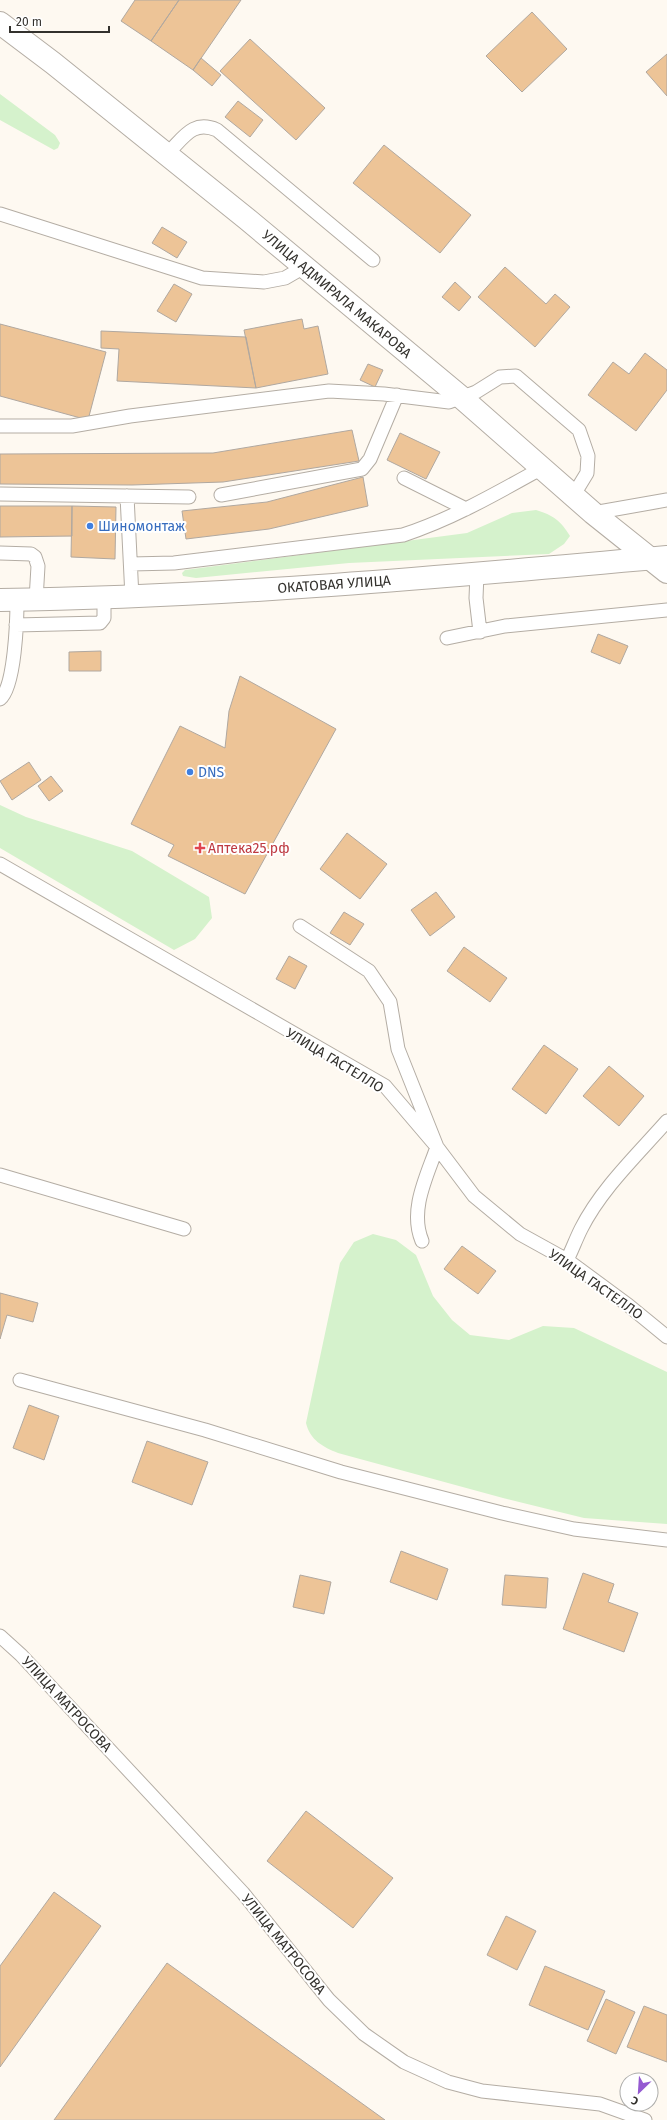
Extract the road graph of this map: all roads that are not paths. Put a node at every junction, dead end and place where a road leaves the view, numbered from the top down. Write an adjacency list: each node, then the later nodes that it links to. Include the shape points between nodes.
1 (0, 23): 2 (street, УЛИЦА АДМИРАЛА МАКАРОВА)
2 (166, 155): 4 (lane, via 195,127 207,126 217,130); 5 (street, УЛИЦА АДМИРАЛА МАКАРОВА)
3 (0, 214): 5 (lane, via 202,278 264,282 285,278)
4 (373, 260)
5 (304, 267): 7 (street, УЛИЦА АДМИРАЛА МАКАРОВА)
6 (397, 395): 7 (lane, via 449,402); 8 (lane, via 329,391 137,415 72,426); 12 (lane, via 370,459 362,469)
7 (462, 398): 9 (street, УЛИЦА АДМИРАЛА МАКАРОВА); 14 (lane, via 500,376 516,376 579,430 586,445 587,473)
8 (0, 426)
9 (542, 468): 14 (street, УЛИЦА АДМИРАЛА МАКАРОВА); 17 (lane)
10 (404, 478): 17 (lane)
11 (0, 494): 13 (lane)
12 (221, 494)
13 (127, 496): 15 (lane); 21 (lane)
14 (573, 496): 18 (street, УЛИЦА АДМИРАЛА МАКАРОВА)
15 (189, 497)
16 (667, 500): 18 (lane)
17 (466, 509): 21 (lane, via 403,535 174,564)
18 (593, 513): 20 (street, УЛИЦА АДМИРАЛА МАКАРОВА)
19 (0, 553): 25 (lane, via 31,554 36,557 38,566)
20 (662, 562): 22 (street, ОКАТОВАЯ УЛИЦА)
21 (131, 564): 23 (lane)
22 (477, 574): 23 (street, ОКАТОВАЯ УЛИЦА); 28 (lane, via 476,598)
23 (132, 597): 24 (street, ОКАТОВАЯ УЛИЦА)
24 (104, 598): 25 (street, ОКАТОВАЯ УЛИЦА); 27 (lane, via 104,618 100,624)
25 (18, 600): 27 (lane)
26 (667, 610): 28 (lane, via 505,626)
27 (16, 625): 30 (lane, via 10,680)
28 (480, 632): 29 (lane)
29 (447, 638)
30 (0, 699)
31 (0, 864): 34 (lane, УЛИЦА ГАСТЕЛЛО, via 385,1086)
32 (300, 926): 34 (lane, via 369,971 390,1002 398,1049)
33 (667, 1121): 38 (lane, via 592,1210)
34 (437, 1148): 37 (lane, via 420,1197 417,1230); 38 (lane, УЛИЦА ГАСТЕЛЛО, via 474,1196 520,1234)
35 (0, 1175): 36 (lane)
36 (184, 1229)
37 (422, 1241)
38 (567, 1260): 39 (lane, УЛИЦА ГАСТЕЛЛО)
39 (667, 1337)
40 (20, 1380): 41 (lane, via 205,1430 341,1472 502,1513 574,1529)
41 (667, 1540)
42 (0, 1636): 43 (lane, УЛИЦА МАТРОСОВА, via 21,1655 243,1893 329,2000 364,2034 404,2062 448,2082 482,2091 600,2104)
43 (645, 2120)

